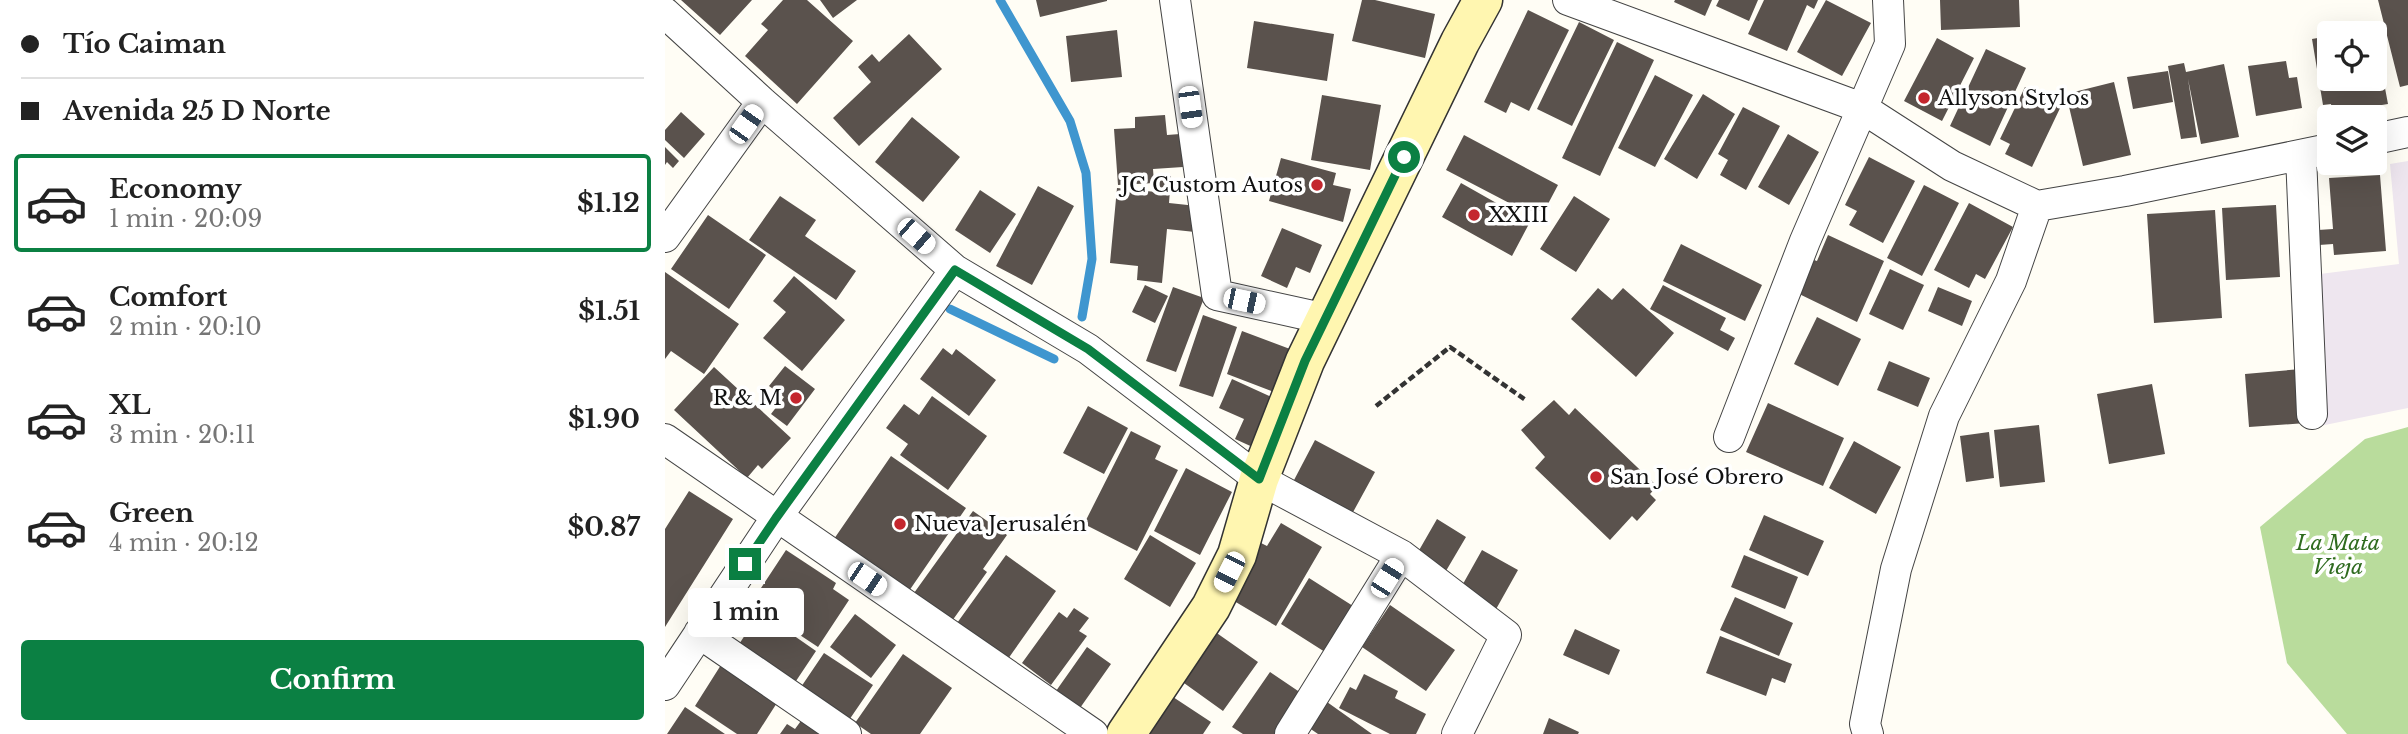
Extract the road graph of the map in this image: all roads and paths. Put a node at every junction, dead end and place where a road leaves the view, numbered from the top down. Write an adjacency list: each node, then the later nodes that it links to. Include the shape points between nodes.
1 (1175, 0): 14 (street, via 1217,295)
2 (1483, 0): 14 (street)
3 (1568, 0): 7 (street)
4 (1888, 0): 7 (street, via 1890,44)
5 (665, 13): 6 (street)
6 (762, 102): 12 (street); 13 (street)
7 (1862, 108): 11 (street, via 1952,166); 18 (street)
8 (2408, 132): 9 (street)
9 (2387, 136)
10 (2315, 153): 11 (street); 17 (street)
11 (2037, 206): 30 (street, via 2011,281 1944,416 1896,569 1865,724)
12 (665, 237)
13 (955, 270): 20 (street, via 1088,349); 21 (street)
14 (1326, 319): 20 (street)
15 (1527, 401): 16 (path, via 1450,347)
16 (1376, 406)
17 (2312, 414)
18 (1729, 437)
19 (665, 439): 21 (street)
20 (1259, 479): 22 (street); 27 (street, via 1237,555 1211,607)
21 (776, 518): 23 (street); 26 (street)
22 (1401, 555): 28 (street); 29 (street, via 1506,635)
23 (699, 633): 24 (street); 25 (street)
24 (665, 685)
25 (846, 734)
26 (1093, 734)
27 (1126, 734)
28 (1290, 734)
29 (1457, 734)
30 (1868, 734)

